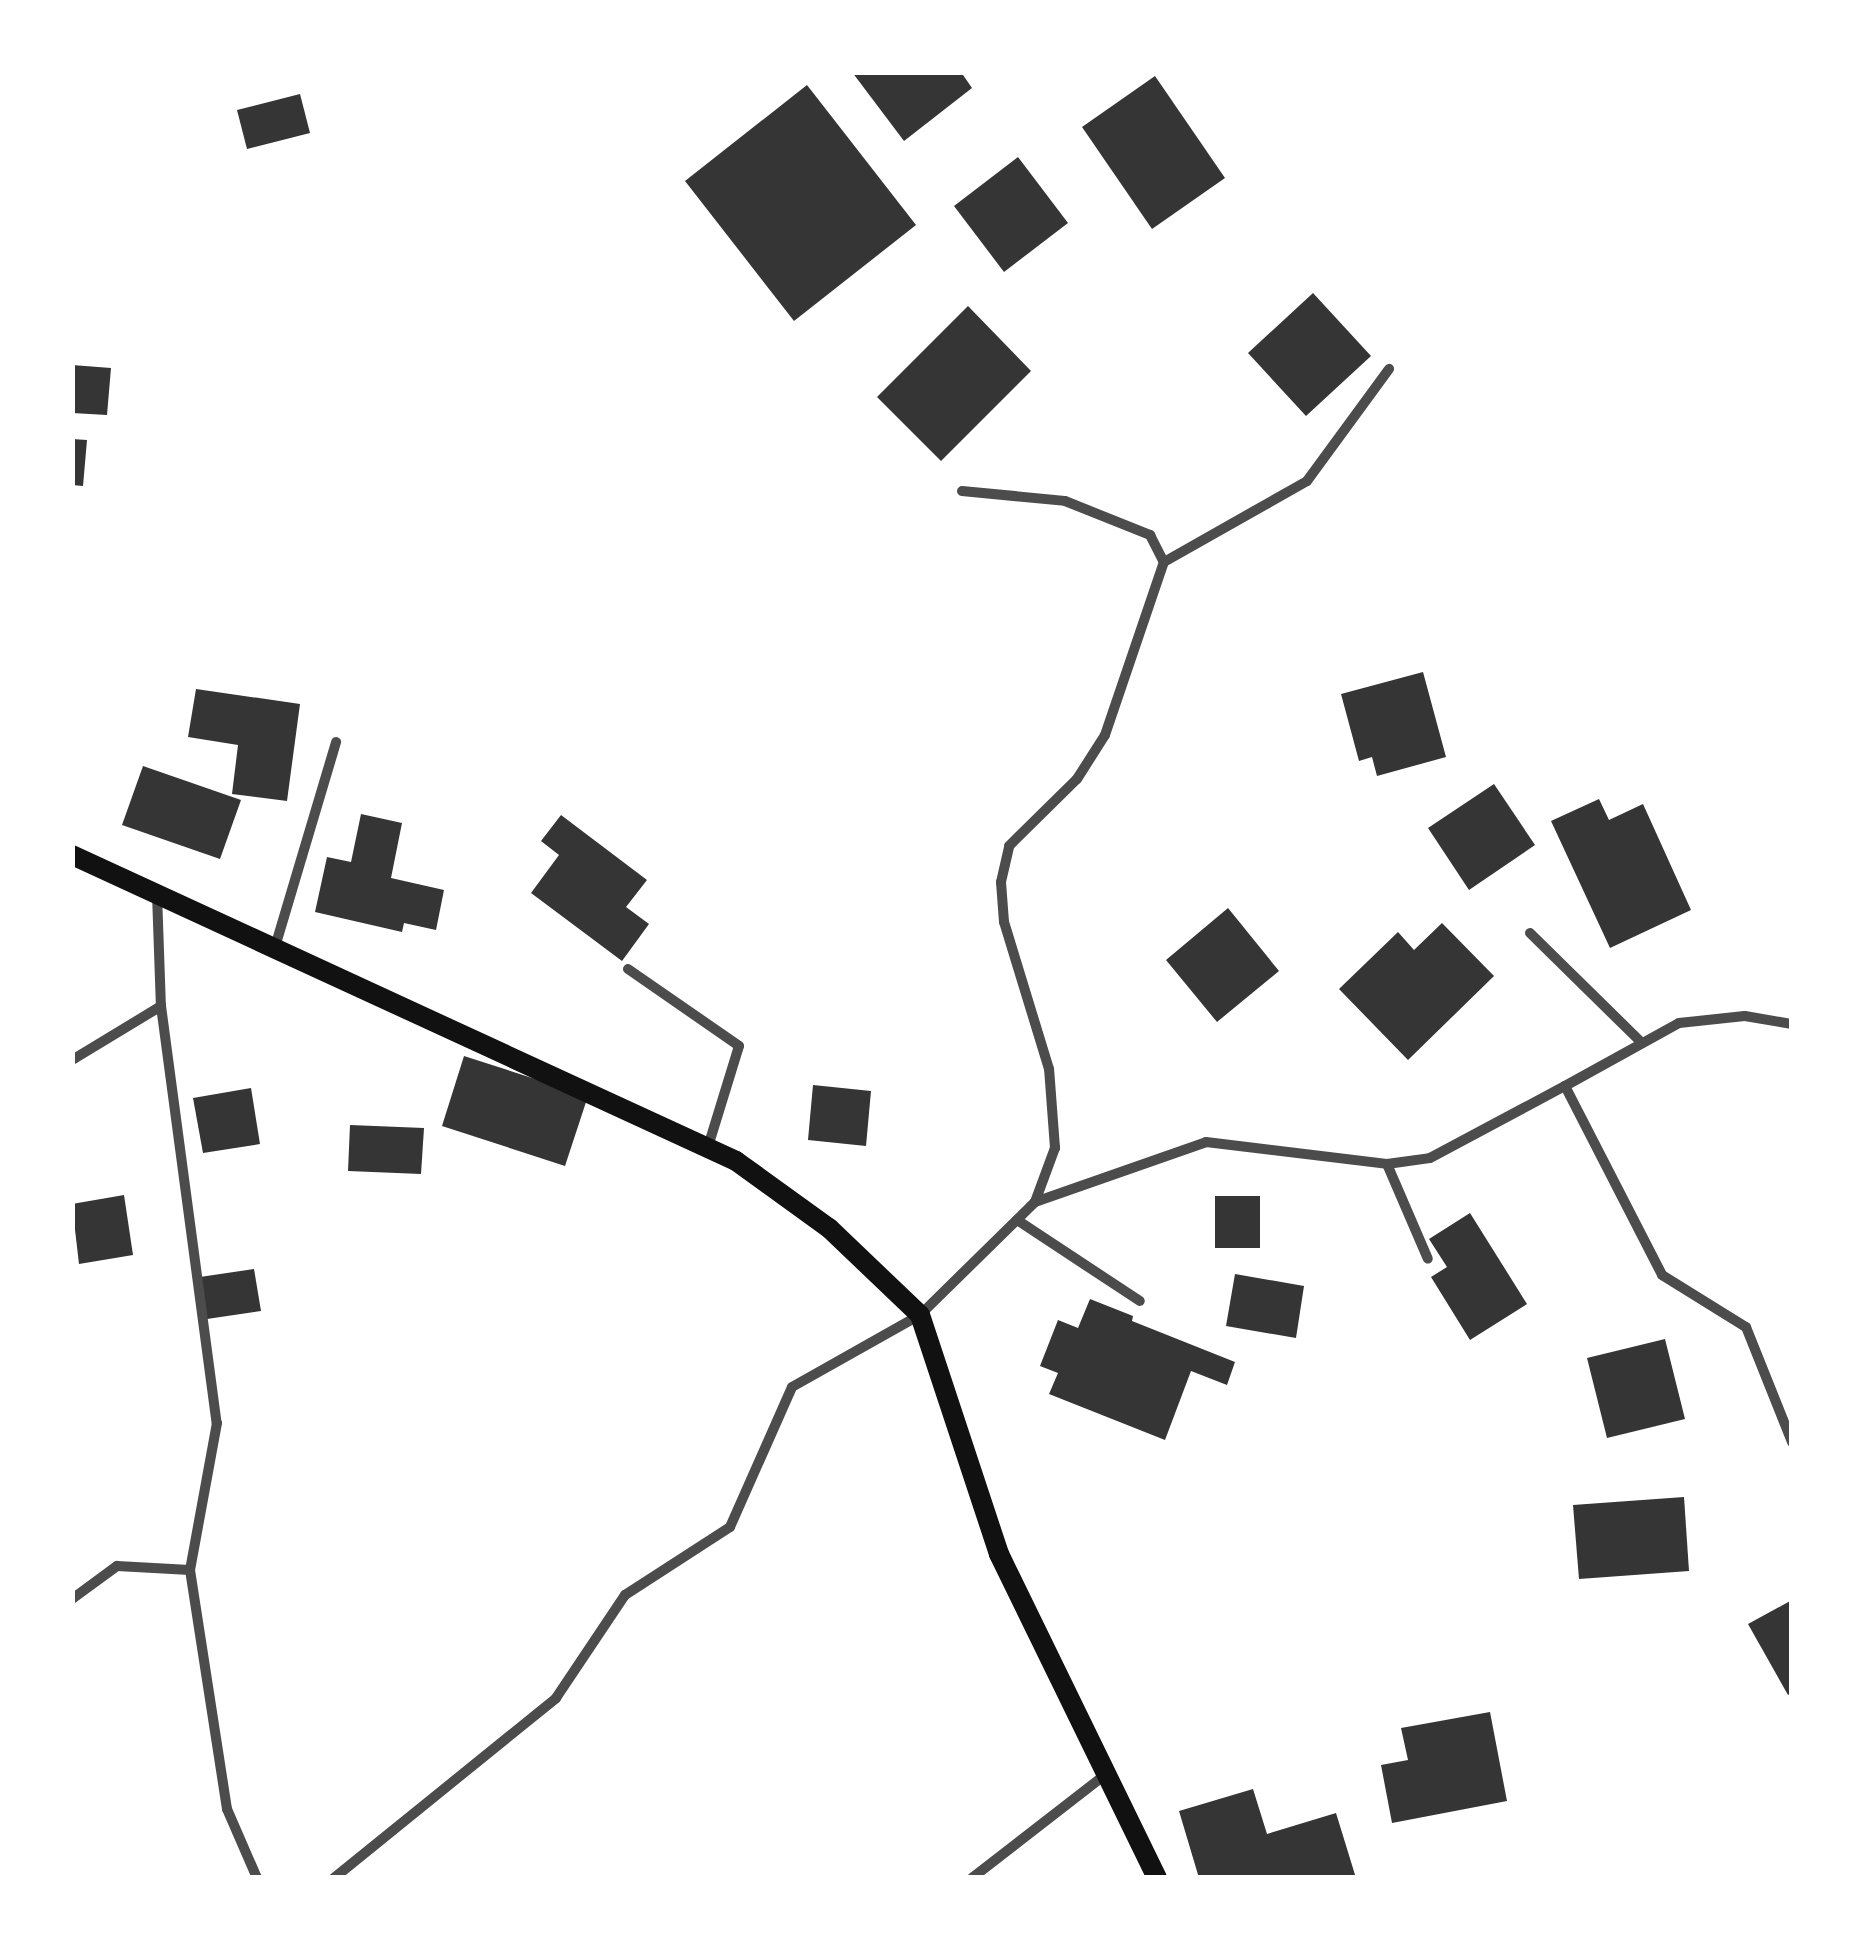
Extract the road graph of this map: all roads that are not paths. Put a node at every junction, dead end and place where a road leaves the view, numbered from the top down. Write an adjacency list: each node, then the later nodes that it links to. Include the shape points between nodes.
1 (1390, 369): 3 (street, via 1306,481)
2 (962, 491): 3 (street, via 1065,501 1150,535)
3 (1164, 562): 17 (street, via 1105,735 1077,779 1008,846 1001,882 1004,922 1049,1069 1055,1148)
4 (336, 742): 8 (street)
5 (72, 855): 6 (main road)
6 (157, 892): 8 (main road); 10 (street)
7 (1530, 932): 12 (street)
8 (275, 947): 15 (main road)
9 (628, 968): 15 (street, via 739,1046)
10 (161, 1006): 13 (street); 23 (street, via 217,1424)
11 (1792, 1024): 12 (street, via 1704,1018)
12 (1642, 1043): 14 (street)
13 (72, 1060)
14 (1565, 1086): 16 (street, via 1430,1158); 22 (street, via 1662,1274 1746,1327)
15 (708, 1147): 21 (main road, via 829,1228)
16 (1387, 1164): 17 (street, via 1206,1142); 19 (street)
17 (1035, 1202): 18 (street)
18 (1017, 1220): 20 (street); 21 (street)
19 (1428, 1259)
20 (1140, 1301)
21 (920, 1314): 25 (main road, via 999,1554); 27 (street, via 792,1387 730,1527 625,1595 556,1698)
22 (1792, 1442)
23 (190, 1570): 24 (street, via 117,1566); 26 (street, via 227,1810)
24 (72, 1599)
25 (1106, 1774): 28 (street); 29 (main road)
26 (257, 1878)
27 (334, 1878)
28 (972, 1878)
29 (1157, 1878)

